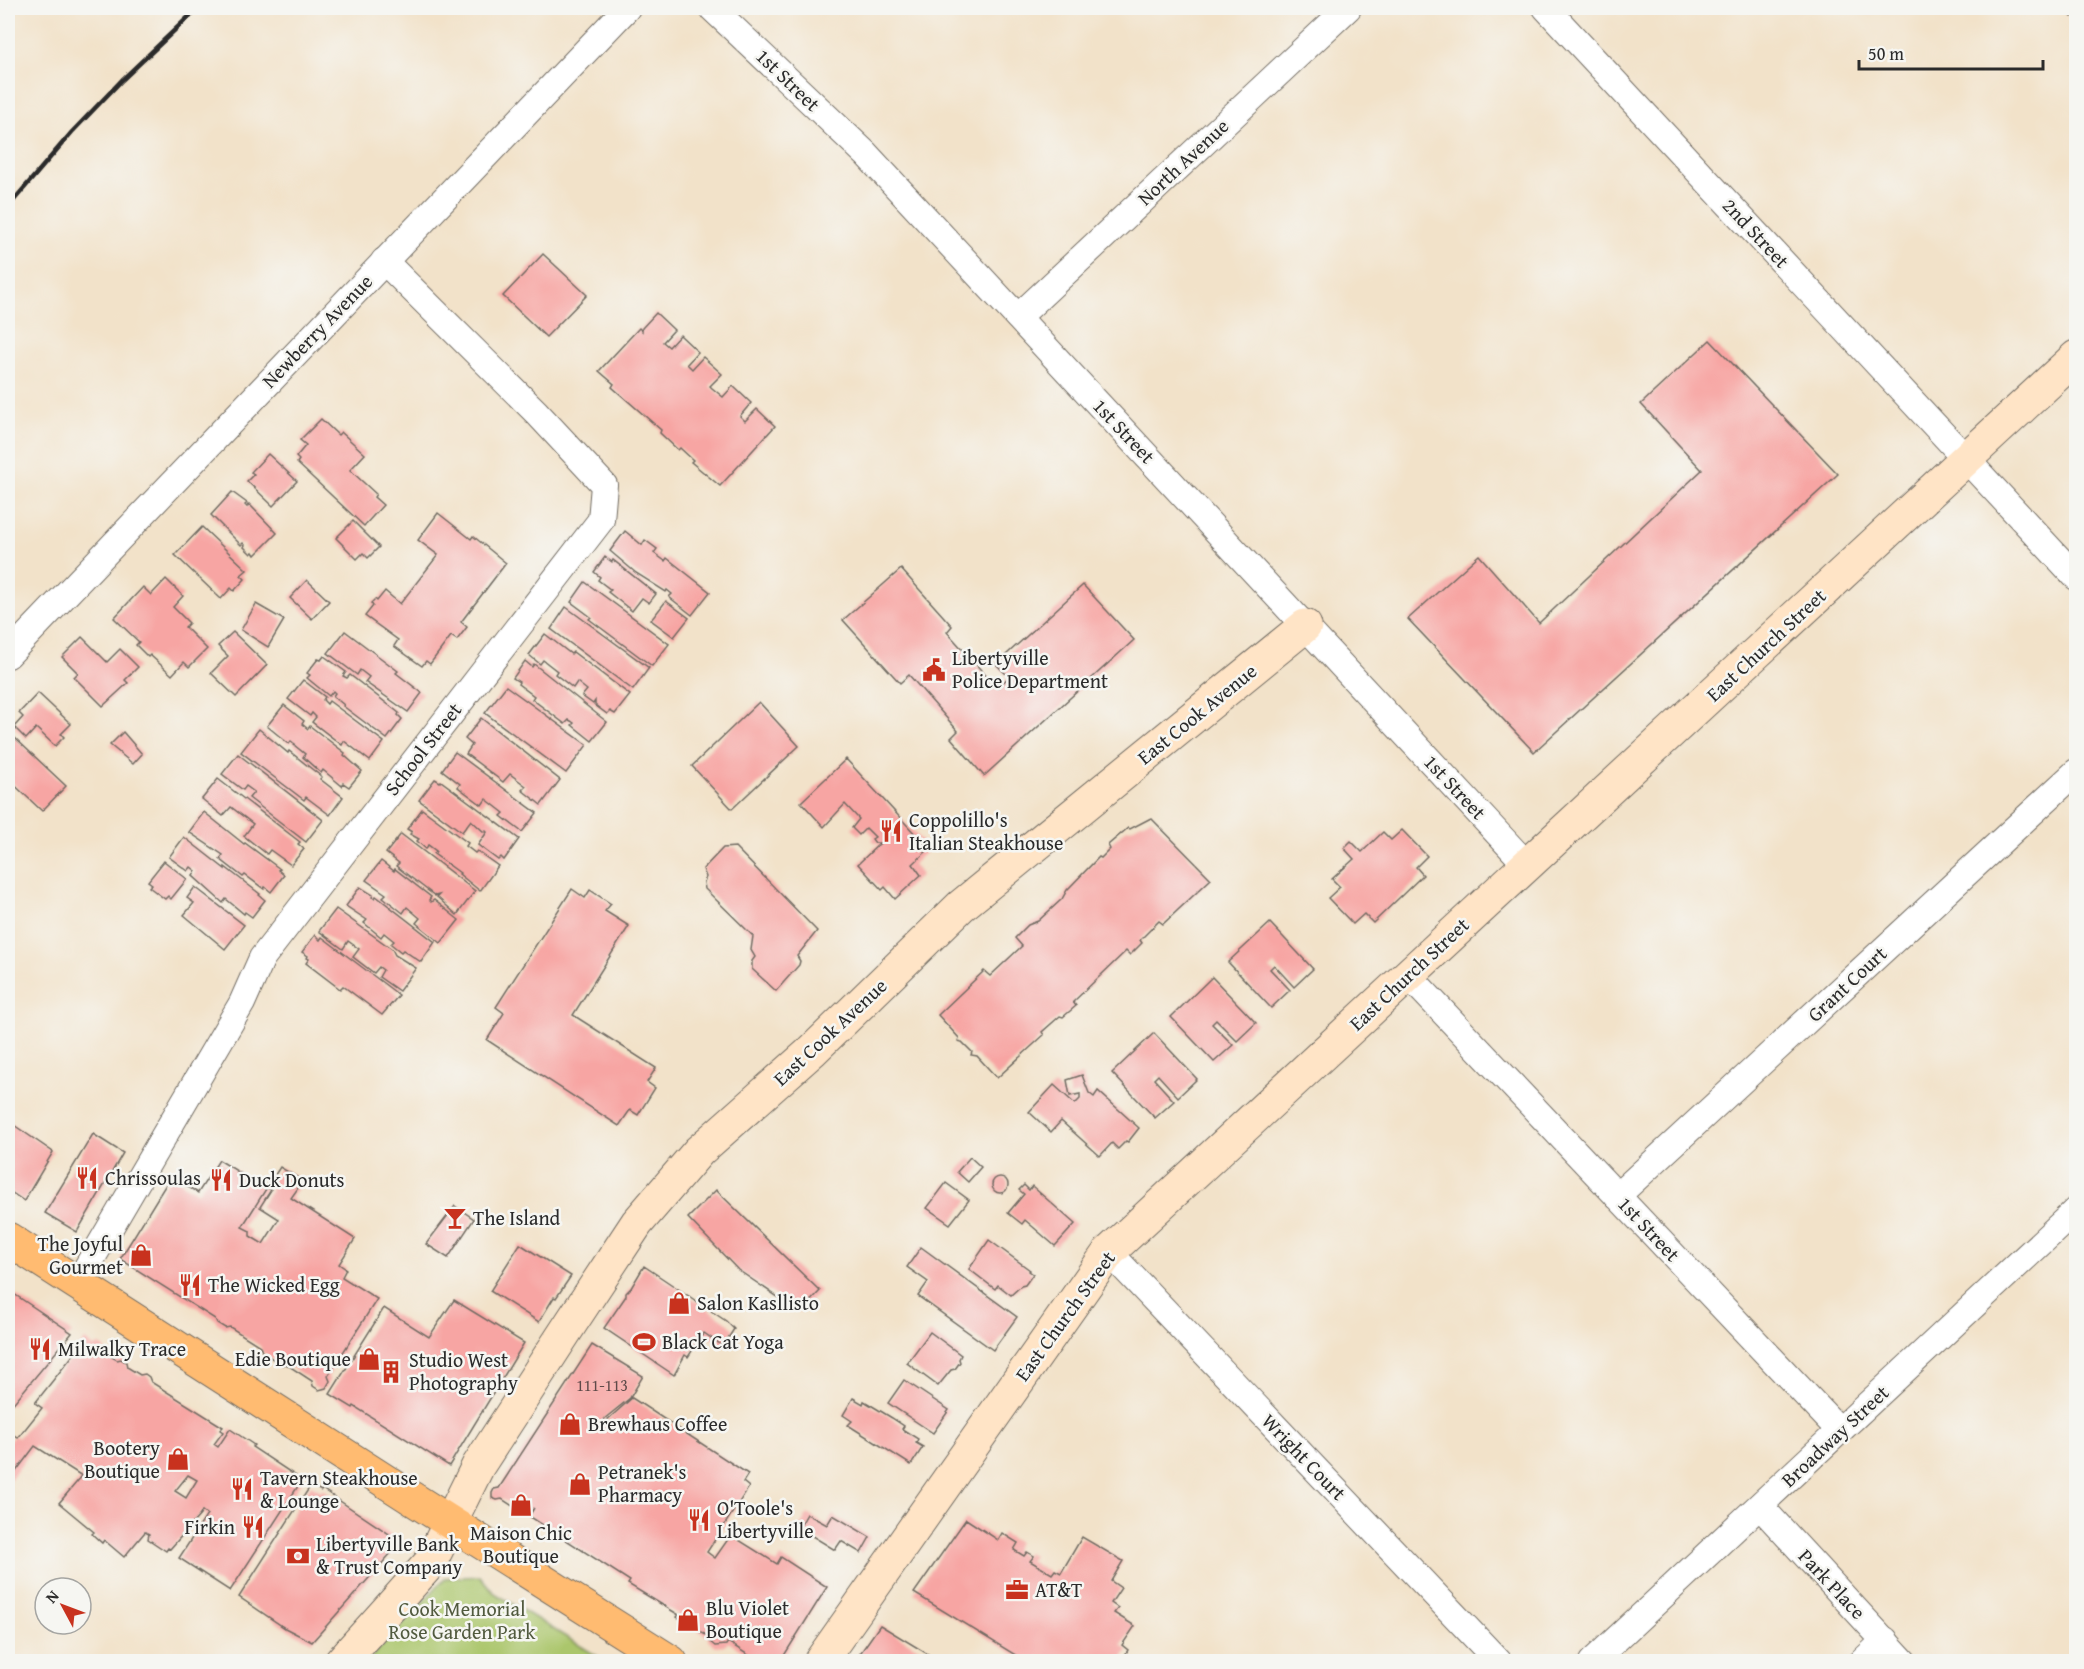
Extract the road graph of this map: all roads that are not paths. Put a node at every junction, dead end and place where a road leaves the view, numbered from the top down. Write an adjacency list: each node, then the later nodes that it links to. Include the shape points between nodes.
1 (627, 8): 5 (street, Newberry Avenue)
2 (712, 8): 6 (street, 1st Street, via 866,154)
3 (1348, 8): 6 (street, North Avenue)
4 (1546, 8): 8 (street, 2nd Street)
5 (384, 261): 11 (street, Newberry Avenue); 19 (street, School Street, via 604,485 601,520 262,958 242,1004)
6 (1018, 317): 10 (street, 1st Street)
7 (2076, 357): 8 (street, East Church Street)
8 (1966, 459): 9 (street, 2nd Street); 13 (street, East Church Street)
9 (2076, 577)
10 (1305, 626): 13 (street, 1st Street); 22 (street, East Cook Avenue, via 961,906 812,1051 699,1151 637,1223 478,1466)
11 (8, 655)
12 (2076, 772): 15 (street, Grant Court)
13 (1527, 865): 14 (street, East Church Street)
14 (1408, 975): 15 (street, 1st Street); 18 (street, East Church Street)
15 (1617, 1196): 20 (street, 1st Street)
16 (2076, 1211): 20 (street, Broadway Street)
17 (8, 1239): 19 (main road)
18 (1109, 1252): 26 (street, East Church Street); 27 (street, Wright Court)
19 (77, 1284): 22 (main road)
20 (1840, 1431): 21 (street, Broadway Street)
21 (1760, 1506): 23 (street, Park Place); 28 (street, Broadway Street)
22 (450, 1522): 24 (street, East Cook Avenue, via 430,1563); 25 (main road)
23 (1885, 1640): 29 (street); 30 (street, Park Place)
24 (341, 1662)
25 (671, 1662)
26 (820, 1662)
27 (1499, 1662)
28 (1592, 1662)
29 (1862, 1662)
30 (1904, 1662)

